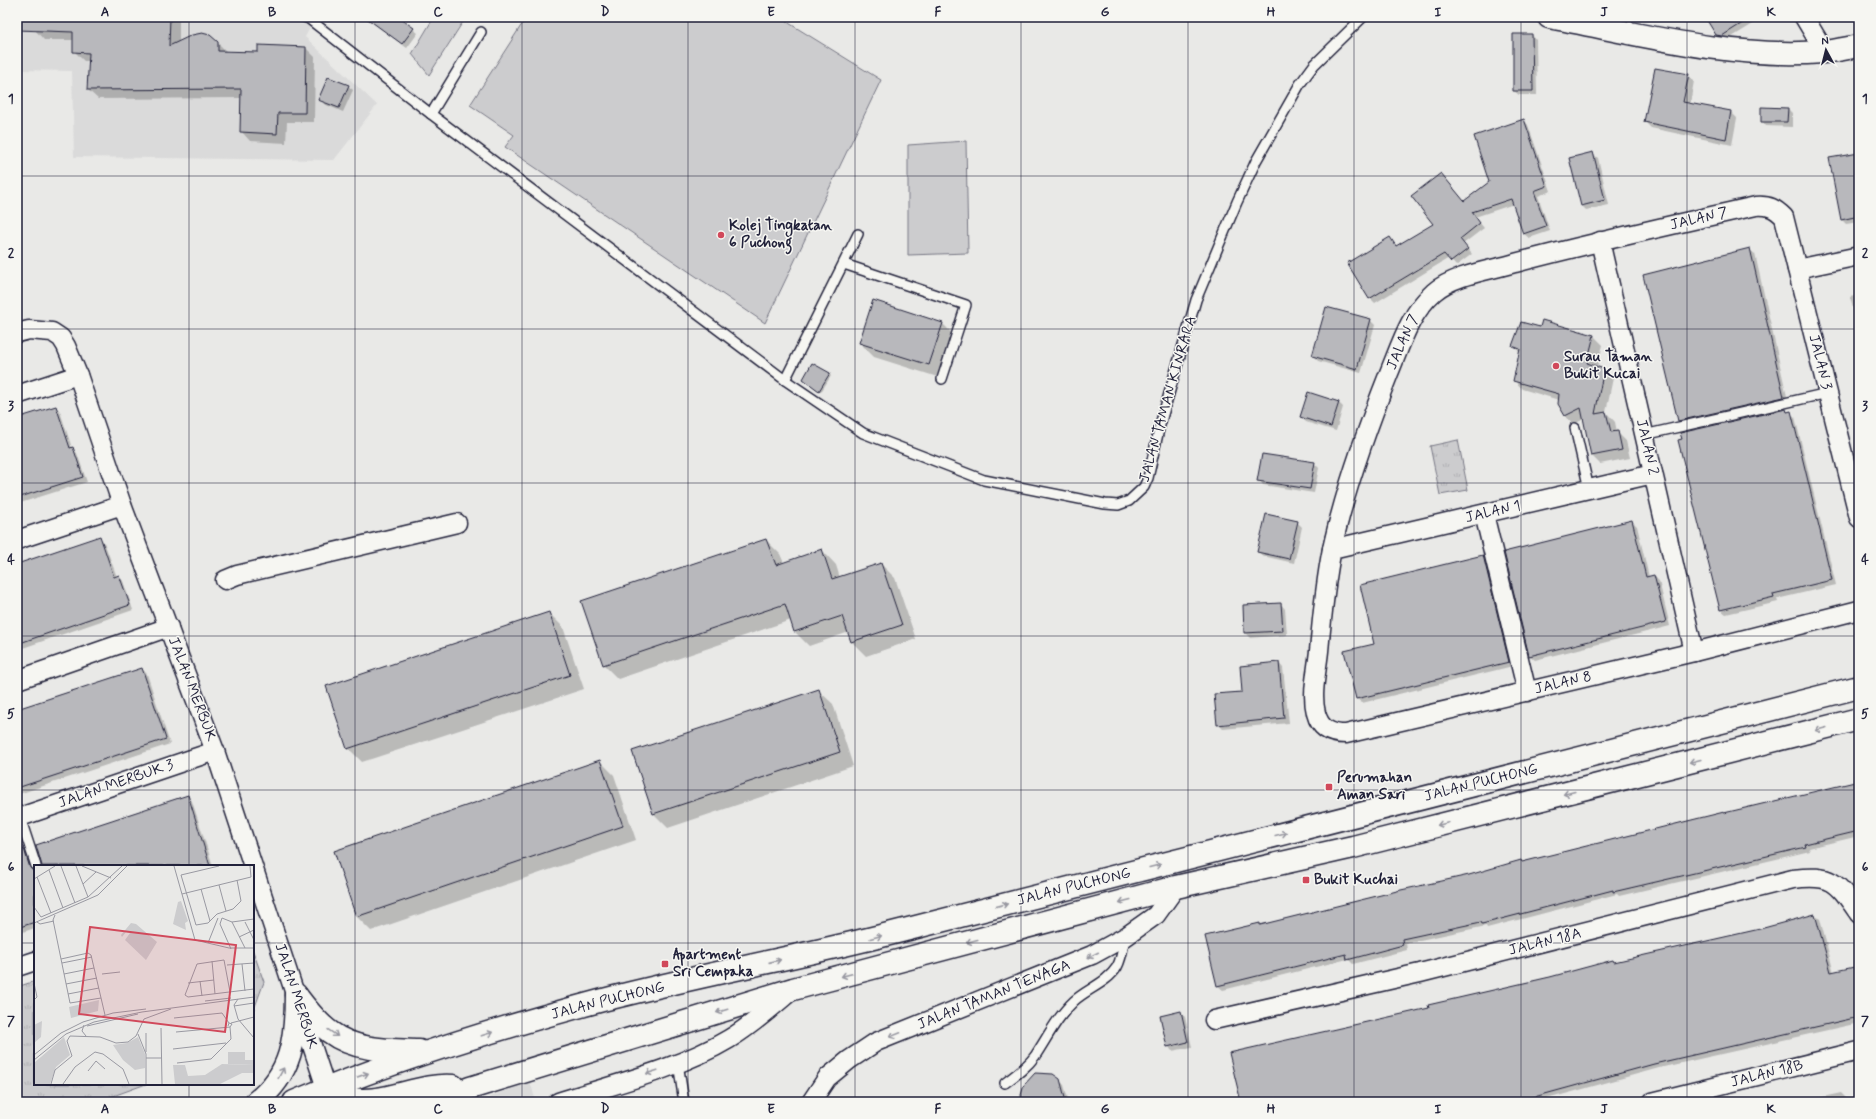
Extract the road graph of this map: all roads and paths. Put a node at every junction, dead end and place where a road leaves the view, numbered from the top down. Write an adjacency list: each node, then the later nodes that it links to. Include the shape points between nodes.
1 (1363, 17): 18 (lane, JALAN TAMAN KINRARA, via 1314,65 1300,84 1256,161 1196,300 1160,425 1148,478 1144,487 1129,501 1105,504 984,480 863,433)
2 (1549, 17): 7 (main road, via 1668,41 1723,49)
3 (1804, 17): 7 (street)
4 (308, 18): 8 (lane, JALAN TAMAN KINRARA)
5 (481, 32): 8 (lane)
6 (1859, 46): 7 (main road)
7 (1825, 52)
8 (431, 114): 18 (lane, JALAN TAMAN KINRARA)
9 (1776, 209): 11 (street, JALAN 7, via 1756,206); 14 (street, JALAN 3, via 1784,217)
10 (858, 234): 13 (lane)
11 (1600, 241): 22 (street, JALAN 2); 30 (street, JALAN 7, via 1459,278 1436,290 1421,305 1408,326 1373,414 1351,477)
12 (1859, 256): 14 (street)
13 (844, 264): 17 (lane, via 966,305); 18 (lane)
14 (1797, 269): 19 (street, JALAN 3)
15 (17, 333): 16 (street, JALAN MERBUK, via 29,330 52,332 66,346)
16 (78, 375): 20 (street); 25 (street, JALAN MERBUK)
17 (942, 379)
18 (785, 380)
19 (1828, 393): 22 (lane); 27 (street, JALAN 3)
20 (17, 395)
21 (1574, 428): 24 (lane)
22 (1644, 435): 23 (street, JALAN 2)
23 (1654, 474): 24 (street, JALAN 1); 34 (street, JALAN 2)
24 (1589, 490): 26 (street, JALAN 1)
25 (122, 505): 29 (street); 33 (street, JALAN MERBUK)
26 (1484, 514): 30 (street, JALAN 1); 38 (street)
27 (1859, 518)
28 (457, 523): 31 (street)
29 (17, 540)
30 (1332, 550): 35 (street, JALAN 7)
31 (225, 580)
32 (1859, 610): 34 (street, JALAN 8)
33 (169, 627): 36 (street); 40 (street, JALAN MERBUK)
34 (1694, 652): 38 (street, JALAN 8)
35 (1316, 673): 38 (street, JALAN 8, via 1316,714 1322,726 1333,734 1357,732)
36 (17, 680)
37 (1859, 687): 53 (main road, JALAN PUCHONG, one-way to 37, via 605,1000 846,945)
38 (1527, 692)
39 (1855, 721): 45 (main road, JALAN PUCHONG, one-way to 45, via 1353,847)
40 (215, 751): 41 (street, JALAN MERBUK 3); 43 (street, JALAN MERBUK)
41 (18, 815): 42 (lane)
42 (36, 865)
43 (250, 865)
44 (256, 884): 51 (street, JALAN MERBUK)
45 (1176, 887): 47 (street, JALAN TAMAN TENAGA, via 1156,915); 50 (main road, JALAN PUCHONG, one-way to 50)
46 (1859, 914): 52 (street, JALAN 18A, via 1836,884 1826,878 1793,878 1441,968)
47 (1125, 937): 56 (lane, via 1117,966 1108,977 1074,1001 1045,1038 1034,1057); 64 (street, JALAN TAMAN TENAGA, one-way to 64, via 1092,956 876,1042 827,1078)
48 (34, 961): 49 (street)
49 (17, 967)
50 (793, 989): 55 (street, via 728,1040); 57 (main road, JALAN PUCHONG, one-way to 57)
51 (296, 995): 53 (main road, one-way to 53, via 318,1021 346,1042 392,1050); 58 (street, JALAN MERBUK); 59 (main road, one-way to 51, via 278,1078 291,1053 296,1022)
52 (1214, 1020)
53 (435, 1050): 58 (main road, JALAN PUCHONG, one-way to 53)
54 (1859, 1051): 65 (street, JALAN 18B)
55 (678, 1063): 62 (street, one-way to 62); 63 (lane)
56 (1005, 1083)
57 (470, 1088): 58 (main road, via 446,1086 369,1100); 61 (main road, JALAN PUCHONG)
58 (325, 1095): 60 (main road, JALAN PUCHONG)
59 (256, 1102)
60 (294, 1102)
61 (433, 1102)
62 (558, 1102)
63 (684, 1102)
64 (811, 1102)
65 (1652, 1102)

